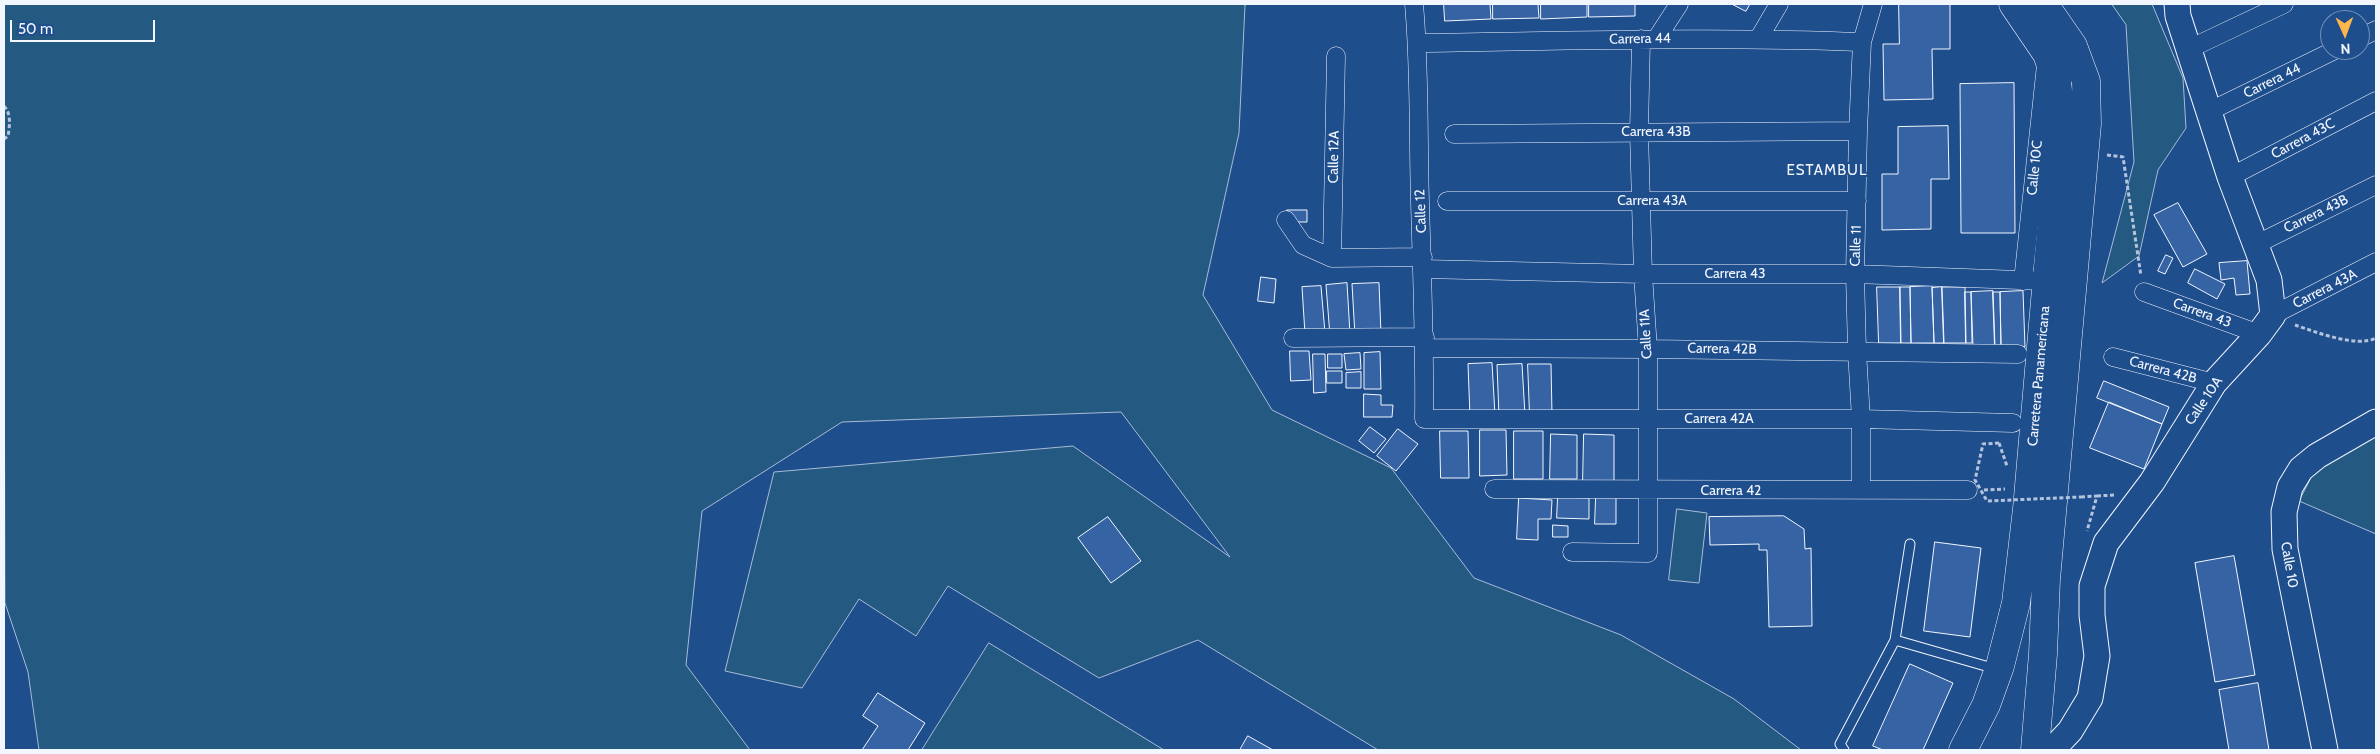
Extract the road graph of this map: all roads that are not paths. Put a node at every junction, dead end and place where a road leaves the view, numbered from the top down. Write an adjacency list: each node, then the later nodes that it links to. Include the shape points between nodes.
1 (1414, 4): 12 (street, Calle 12)
2 (1679, 4): 10 (street)
3 (1779, 4): 9 (street)
4 (1872, 4): 11 (street, Calle 11)
5 (2013, 4): 33 (highway, Carretera Panamericana, via 2048,54 2058,82 2061,116)
6 (2044, 4): 58 (highway, Carretera Panamericana, via 2073,46 2086,81 2087,124 2046,579)
7 (2284, 4): 13 (street)
8 (2177, 10): 13 (street)
9 (1759, 38): 10 (street, Carrera 44); 11 (street, Carrera 44)
10 (1649, 39): 12 (street, Carrera 44); 19 (street, Calle 11A)
11 (1862, 42): 18 (street, Calle 11)
12 (1418, 43): 30 (street, Calle 12)
13 (2189, 50): 17 (street)
14 (1336, 56): 28 (street, Calle 12A)
15 (2320, 57): 17 (street, Carrera 44)
16 (2376, 100): 21 (street, Carrera 43C)
17 (2208, 112): 21 (street)
18 (1858, 131): 19 (street, Carrera 43B); 25 (street, Calle 11)
19 (1639, 132): 20 (street, Carrera 43B); 24 (street, Calle 11A)
20 (1454, 134)
21 (2230, 177): 27 (street)
22 (2376, 184): 27 (street, Carrera 43B)
23 (1447, 201): 24 (street, Carrera 43A)
24 (1641, 201): 25 (street, Carrera 43A); 31 (street, Calle 11A)
25 (1857, 202): 32 (street, Calle 11)
26 (1286, 220): 28 (street, via 1303,245)
27 (2257, 244): 35 (street, via 2269,280)
28 (1332, 258): 30 (street, Carrera 43)
29 (2376, 262): 35 (street, Carrera 43A)
30 (1423, 263): 31 (street, Carrera 43); 37 (street, Calle 12)
31 (1643, 274): 32 (street, Carrera 43); 38 (street, Calle 11A)
32 (1855, 274): 33 (street, Carrera 43); 39 (street, Calle 11)
33 (2035, 281): 55 (highway, Carretera Panamericana, via 2020,579)
34 (2144, 292): 35 (street, Carrera 43)
35 (2266, 324): 42 (street, Calle 10A)
36 (1293, 338): 37 (street, Carrera 42B)
37 (1425, 343): 38 (street, Carrera 42B); 43 (street, Calle 12)
38 (1648, 349): 39 (street, Carrera 42B); 44 (street, Calle 11A)
39 (1857, 351): 40 (street, Carrera 42B); 45 (street, Calle 11)
40 (2018, 354)
41 (2113, 357): 42 (street, Carrera 42B)
42 (2214, 383): 59 (street, Calle 10A, via 2152,482 2106,543 2092,586 2092,616 2098,656 2090,698 2070,731)
43 (1424, 419): 44 (street, Carrera 42A)
44 (1649, 419): 45 (street, Carrera 42A); 51 (street, Calle 11A)
45 (1861, 419): 47 (street, Carrera 42A); 49 (street, Calle 11)
46 (2376, 422): 60 (street, Calle 10, via 2317,456 2301,469 2290,487 2284,512 2285,550)
47 (2013, 423)
48 (1494, 489): 51 (street, Carrera 42)
49 (1862, 490): 50 (street, Carrera 42); 51 (street, Carrera 42)
50 (1968, 490)
51 (1648, 491): 53 (street, Calle 11A, via 1648,553)
52 (1910, 544): 54 (lane)
53 (1572, 552)
54 (1895, 640): 55 (lane); 56 (lane, via 1840,744)
55 (1999, 670): 57 (highway, Carretera Panamericana, via 1986,705)
56 (1844, 750)
57 (1963, 750)
58 (2035, 750)
59 (2052, 750)
60 (2325, 750)

